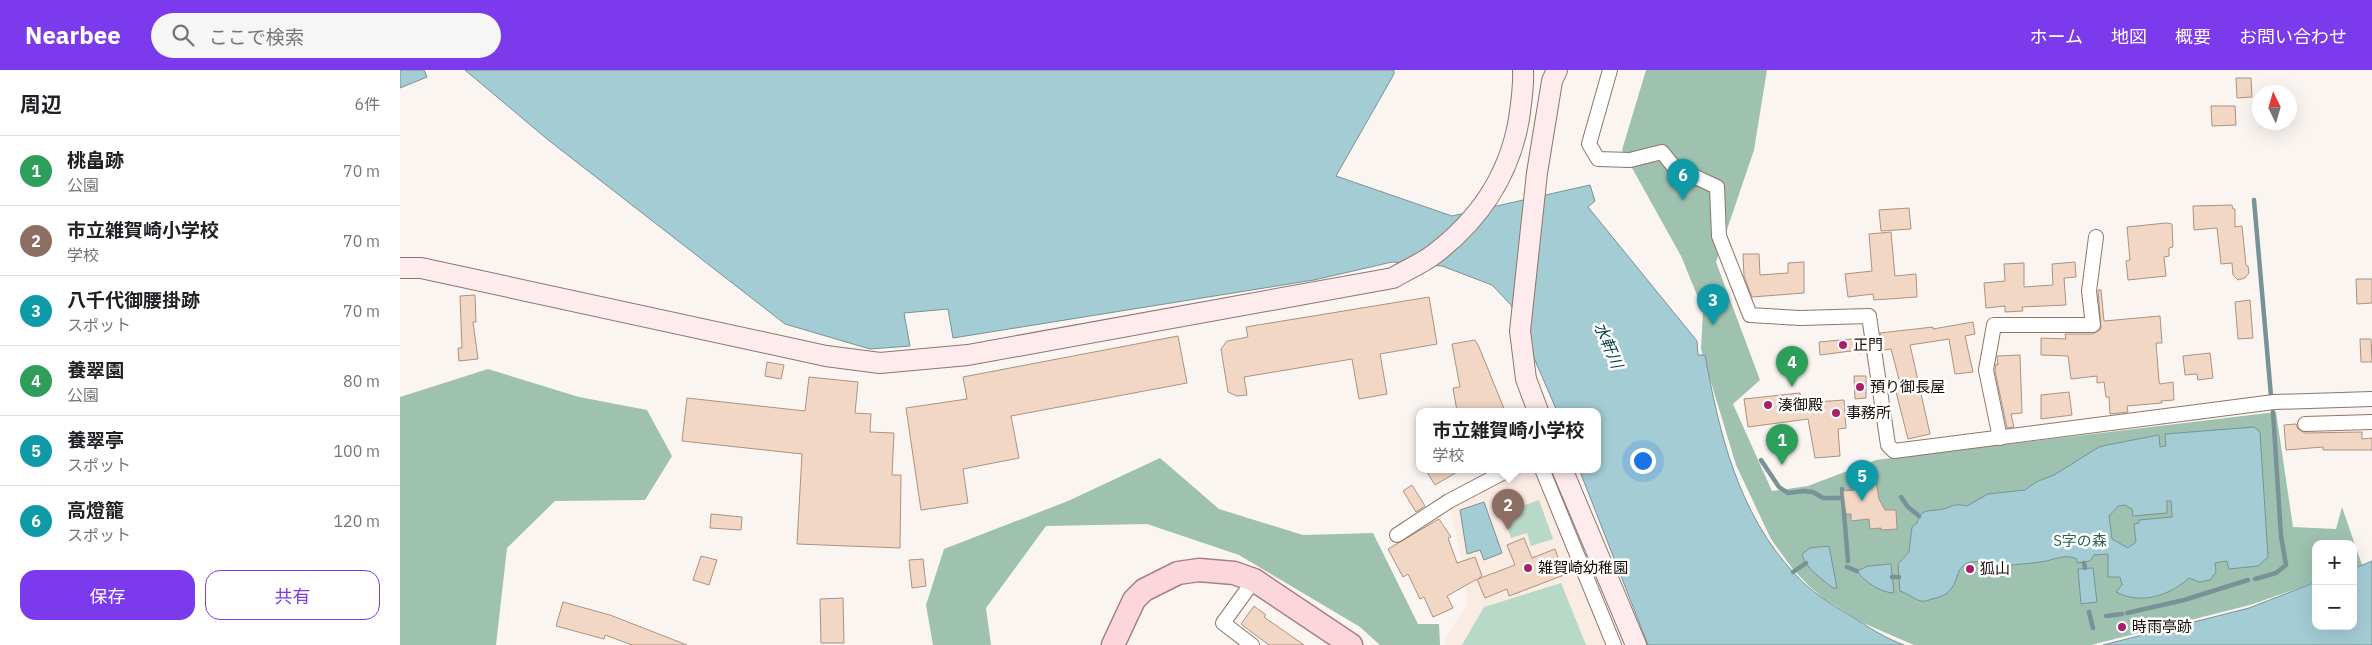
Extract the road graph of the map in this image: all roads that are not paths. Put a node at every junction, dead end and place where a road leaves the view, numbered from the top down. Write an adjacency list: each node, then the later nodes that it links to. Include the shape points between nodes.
1 (1523, 70): 5 (street, via 1524,85 1516,139 1503,174 1482,210 1432,255 1393,278 968,355 880,363 826,356 420,268)
2 (1557, 70): 7 (street, via 1537,173 1520,331 1526,379)
3 (1610, 70): 10 (street, via 1589,144 1598,160 1630,160 1662,152 1674,167 1717,187 1719,236 1750,315 1800,318 1869,316 1888,445 1894,451)
4 (2096, 237): 10 (street, via 2089,291 2093,325 1994,325 1986,370)
5 (400, 268)
6 (2372, 399): 10 (street, via 2274,402)
7 (1537, 408)
8 (2372, 422): 9 (street)
9 (2305, 424)
10 (2000, 438)
11 (1502, 473): 14 (street, via 1449,501)
12 (1544, 473): 19 (street)
13 (1564, 473): 20 (street)
14 (1397, 535)
15 (1254, 580): 16 (main road, via 1234,573 1199,570 1178,573 1159,581 1134,600); 17 (street, via 1223,623); 18 (main road)
16 (1113, 645)
17 (1252, 645)
18 (1351, 645)
19 (1614, 645)
20 (1636, 645)

